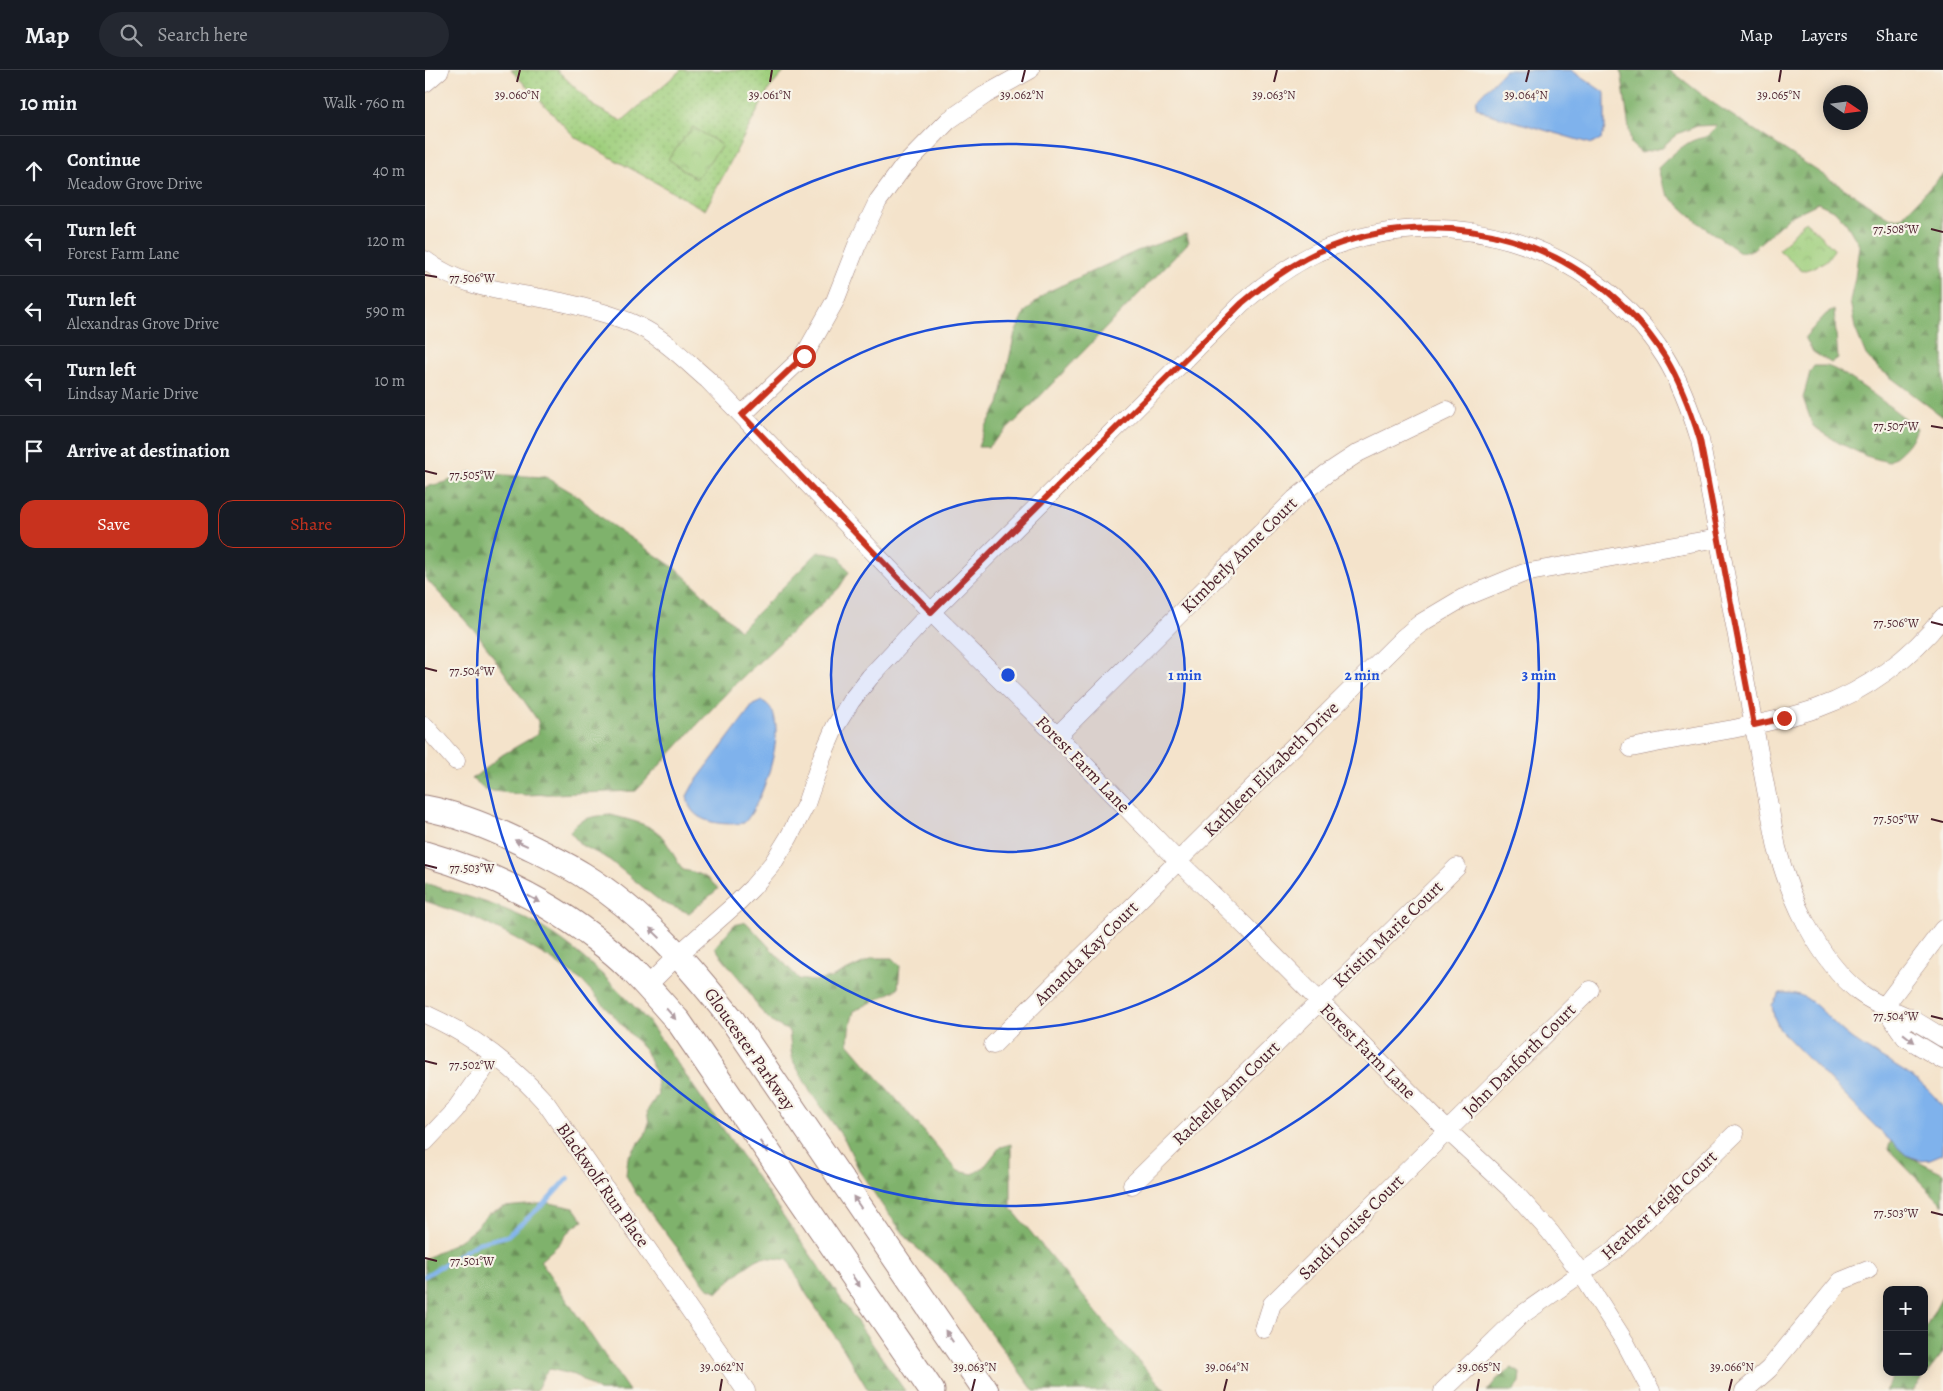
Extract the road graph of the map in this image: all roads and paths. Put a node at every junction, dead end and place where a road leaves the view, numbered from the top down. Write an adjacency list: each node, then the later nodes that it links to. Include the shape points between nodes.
1 (440, 70): 3 (street)
2 (1030, 70): 6 (street, via 949,120 903,167 878,201 835,301 804,356)
3 (425, 83)
4 (425, 260): 6 (street, Forest Farm Lane, via 460,279 493,290 573,304 645,329 708,380)
5 (1447, 410): 12 (street, Kimberly Anne Court, via 1359,453 1295,499)
6 (742, 415): 8 (street, Forest Farm Lane)
7 (1718, 538): 8 (street, via 1700,440 1691,411 1665,357 1624,306 1576,269 1522,243 1463,230 1403,229 1345,242 1317,253 1265,284 1242,303); 10 (street); 17 (street, Kathleen Elizabeth Drive, via 1524,572 1442,609 1403,638)
8 (931, 612): 12 (street, Forest Farm Lane); 20 (street, via 870,676 851,701 835,727 806,804 773,863 737,903)
9 (1943, 617): 10 (street, via 1902,659 1852,693 1819,708)
10 (1754, 725): 13 (street); 24 (street, via 1777,848 1798,909 1825,954 1841,973 1859,992)
11 (425, 726): 14 (street)
12 (1057, 736): 17 (street, Forest Farm Lane)
13 (1631, 748)
14 (456, 761)
15 (425, 808): 20 (main road, Gloucester Parkway, one-way to 15, via 603,889 555,858 500,832)
16 (425, 854): 21 (main road, one-way to 21, via 510,885 552,908 608,949)
17 (1178, 861): 23 (street, Forest Farm Lane); 27 (street, Amanda Kay Court)
18 (1457, 867): 23 (street, Kristin Marie Court)
19 (1943, 929): 24 (street)
20 (678, 955): 21 (street); 39 (main road, Gloucester Parkway, one-way to 20, via 733,1021)
21 (647, 986): 38 (main road, one-way to 38, via 679,1022)
22 (1590, 990): 30 (street, John Danforth Court)
23 (1319, 1002): 30 (street, Forest Farm Lane); 33 (street, Rachelle Ann Court)
24 (1884, 1007): 26 (street); 29 (street, one-way to 29, via 1905,1037)
25 (425, 1014): 28 (street, Blackwolf Run Place, via 478,1042)
26 (1943, 1038)
27 (993, 1045)
28 (495, 1055): 32 (street, via 455,1110); 37 (street, Blackwolf Run Place, via 546,1103)
29 (1943, 1060)
30 (1448, 1131): 35 (street, Forest Farm Lane, via 1515,1194); 36 (street, Sandi Louise Court, via 1272,1304)
31 (1735, 1134): 35 (street, Heather Leigh Court, via 1616,1249)
32 (425, 1142)
33 (1132, 1185)
34 (1868, 1270): 42 (street, via 1841,1282 1769,1369)
35 (1581, 1273): 40 (street, Heather Leigh Court, via 1520,1316); 41 (street, Forest Farm Lane, via 1625,1342)
36 (1264, 1329)
37 (746, 1391)
38 (932, 1391)
39 (986, 1391)
40 (1443, 1391)
41 (1651, 1391)
42 (1744, 1391)

